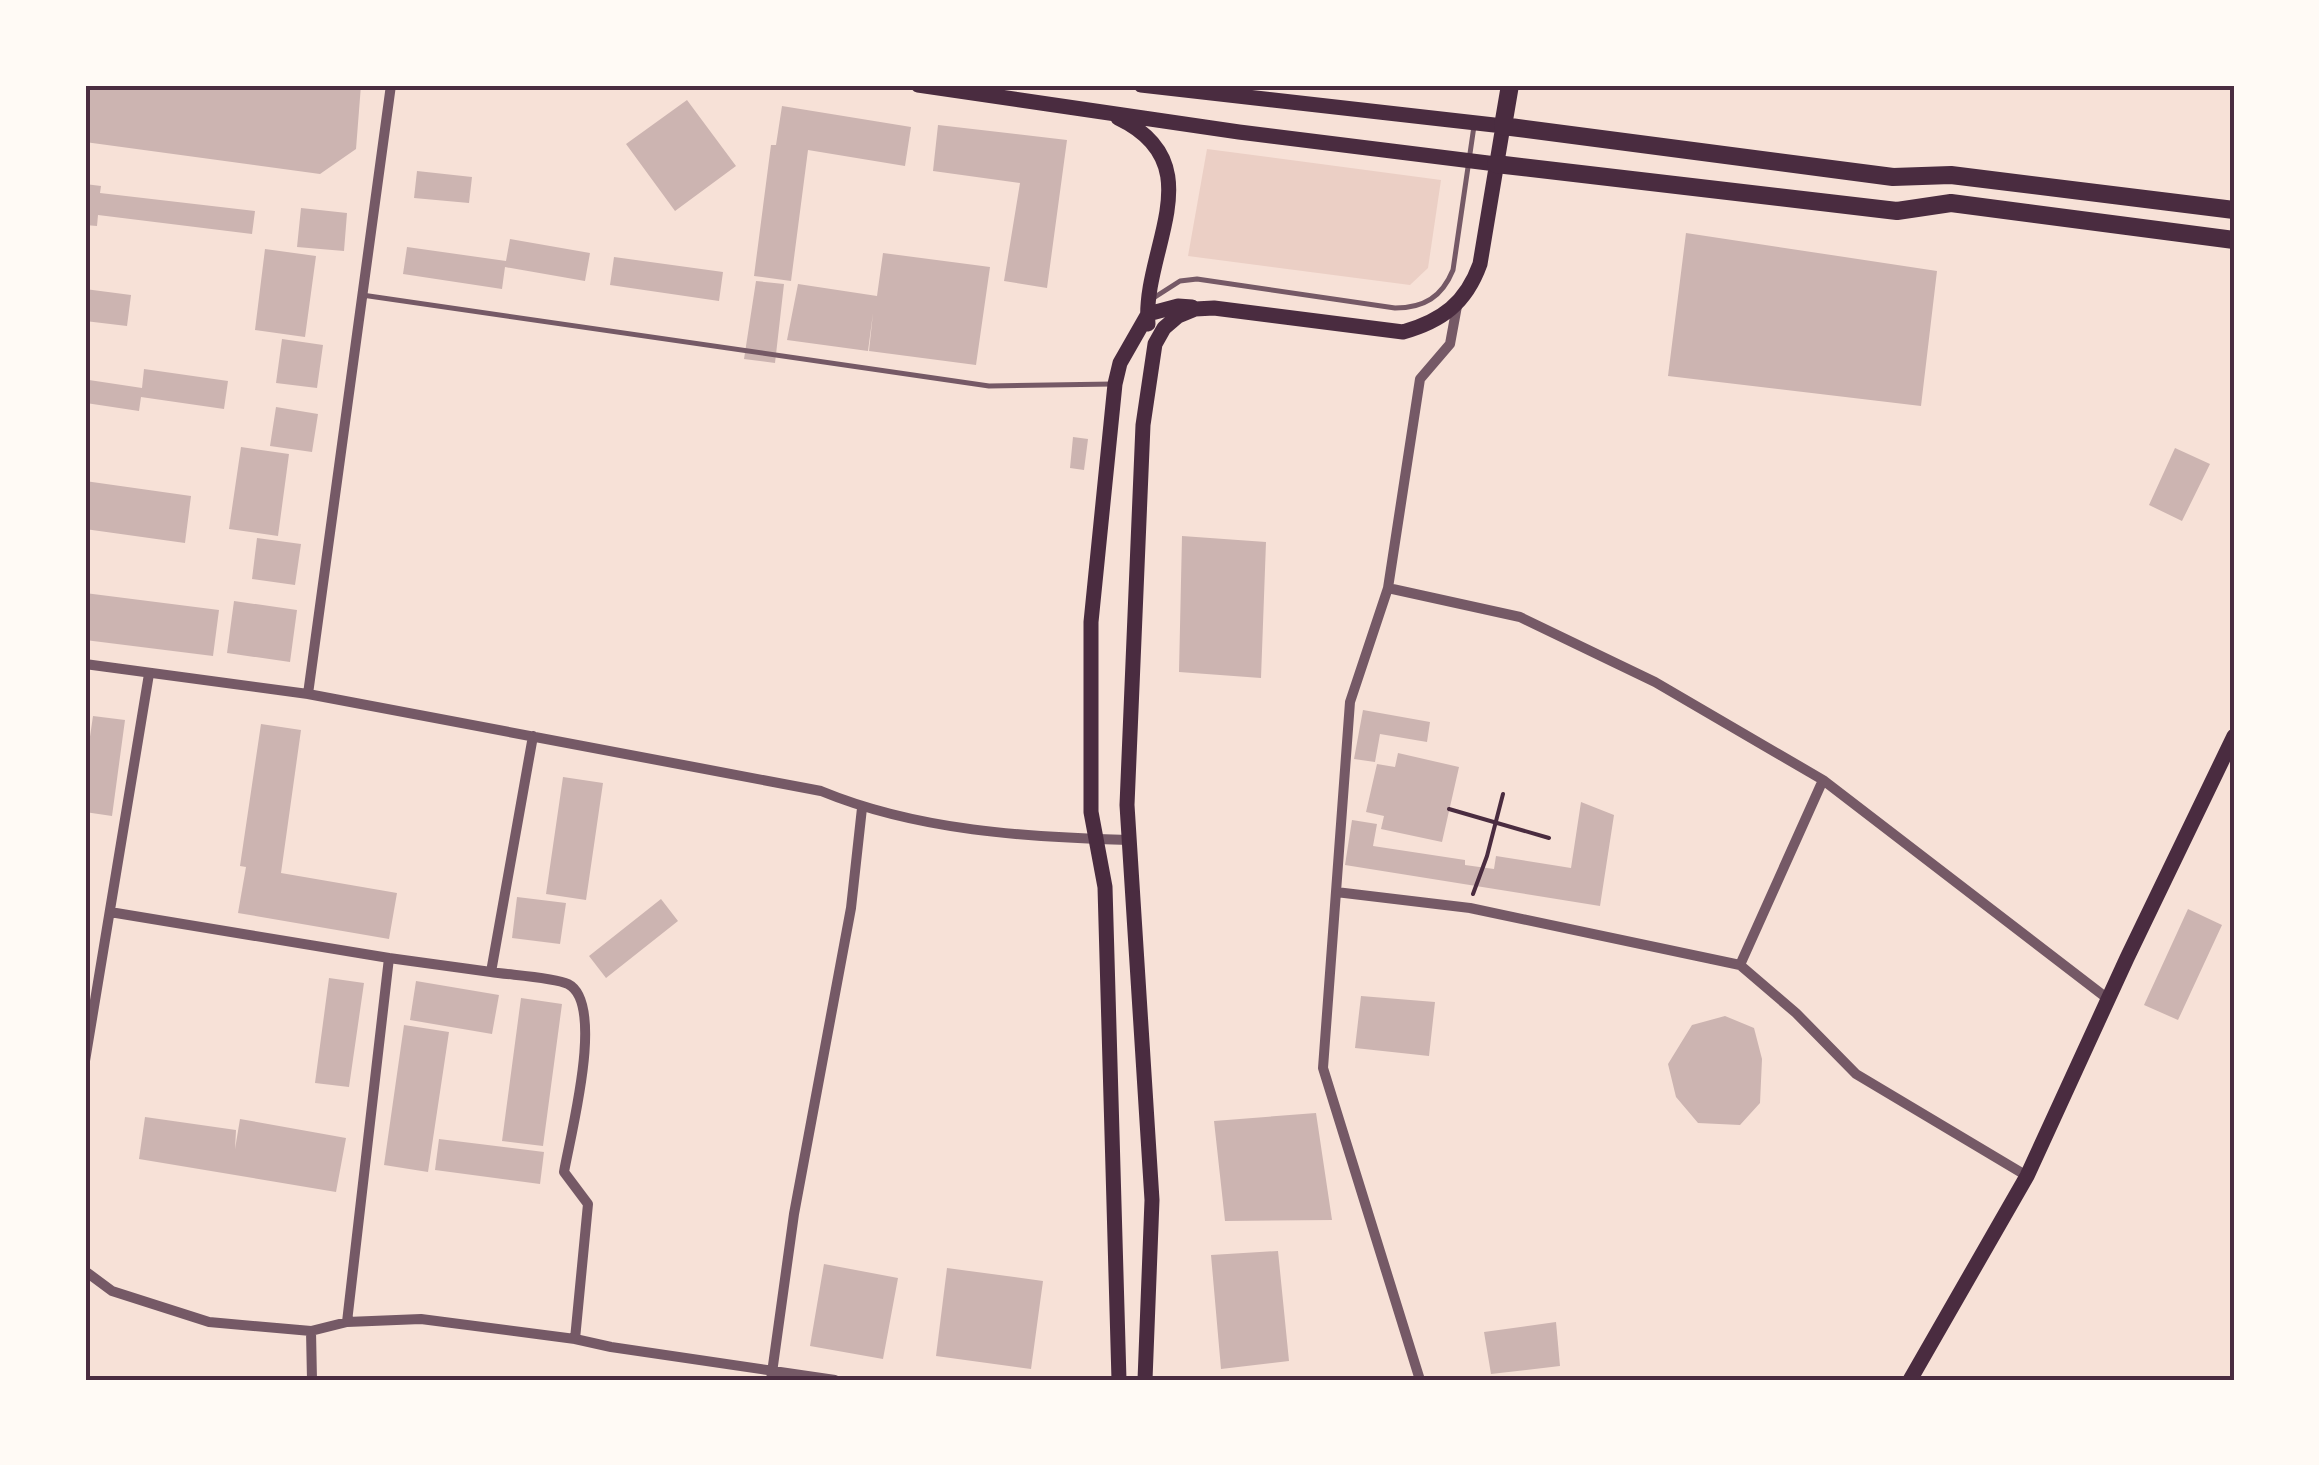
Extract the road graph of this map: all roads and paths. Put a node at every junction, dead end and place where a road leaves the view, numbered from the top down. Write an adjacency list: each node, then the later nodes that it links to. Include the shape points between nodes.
1 (391, 85): 12 (street)
2 (918, 85): 5 (main road)
3 (1142, 85): 6 (main road)
4 (1510, 85): 7 (main road)
5 (1090, 109): 8 (main road); 15 (main road, via 1136,126 1166,166 1171,190)
6 (1474, 122): 7 (main road); 8 (lane)
7 (1503, 126): 9 (main road); 10 (main road, via 1893,177 1952,176)
8 (1468, 162): 9 (main road); 15 (lane, via 1453,270 1425,304 1395,308 1198,279 1164,288)
9 (1496, 164): 11 (main road, via 1897,210 1951,203); 13 (main road, via 1480,264)
10 (2234, 210)
11 (2234, 240)
12 (362, 295): 17 (lane, via 989,386); 21 (street)
13 (1457, 306): 14 (main road, via 1432,324 1403,332); 18 (street, via 1450,344 1420,379)
14 (1214, 308): 15 (main road, via 1178,306); 16 (main road, via 1196,308 1164,328)
15 (1148, 314): 16 (main road); 17 (main road, via 1120,362)
16 (1152, 363): 31 (main road, via 1132,635)
17 (1116, 384): 30 (main road, via 1091,622)
18 (1388, 588): 24 (street, via 1520,617 1656,682); 33 (street, via 1350,702)
19 (85, 664): 20 (street)
20 (149, 674): 21 (street); 34 (street)
21 (308, 694): 22 (street)
22 (533, 736): 26 (street, via 821,791); 37 (street)
23 (2234, 736): 40 (main road)
24 (1823, 780): 36 (street); 40 (street)
25 (1502, 794): 28 (path)
26 (862, 808): 30 (street, via 1013,836); 47 (street)
27 (1450, 809): 28 (path)
28 (1496, 823): 29 (path); 32 (path)
29 (1549, 838)
30 (1096, 839): 31 (street); 50 (main road, via 1106,887)
31 (1129, 840): 51 (main road, via 1152,1200)
32 (1475, 886)
33 (1336, 892): 36 (street, via 1470,908); 52 (street, via 1323,1068)
34 (110, 912): 35 (street); 39 (street)
35 (388, 958): 37 (street); 44 (street)
36 (1740, 966): 42 (street, via 1856,1074)
37 (491, 972): 46 (street, via 569,984 582,998 587,1039 564,1172 588,1204)
38 (85, 979): 39 (street)
39 (98, 985): 41 (street)
40 (2108, 1000): 42 (main road)
41 (85, 1060)
42 (2028, 1176): 53 (main road)
43 (85, 1271): 45 (street, via 112,1292 209,1322)
44 (348, 1322): 45 (street); 46 (street, via 422,1319)
45 (311, 1331): 48 (street)
46 (575, 1339): 47 (street)
47 (772, 1376): 49 (street)
48 (312, 1380)
49 (834, 1380)
50 (1119, 1380)
51 (1145, 1380)
52 (1420, 1380)
53 (1910, 1380)

